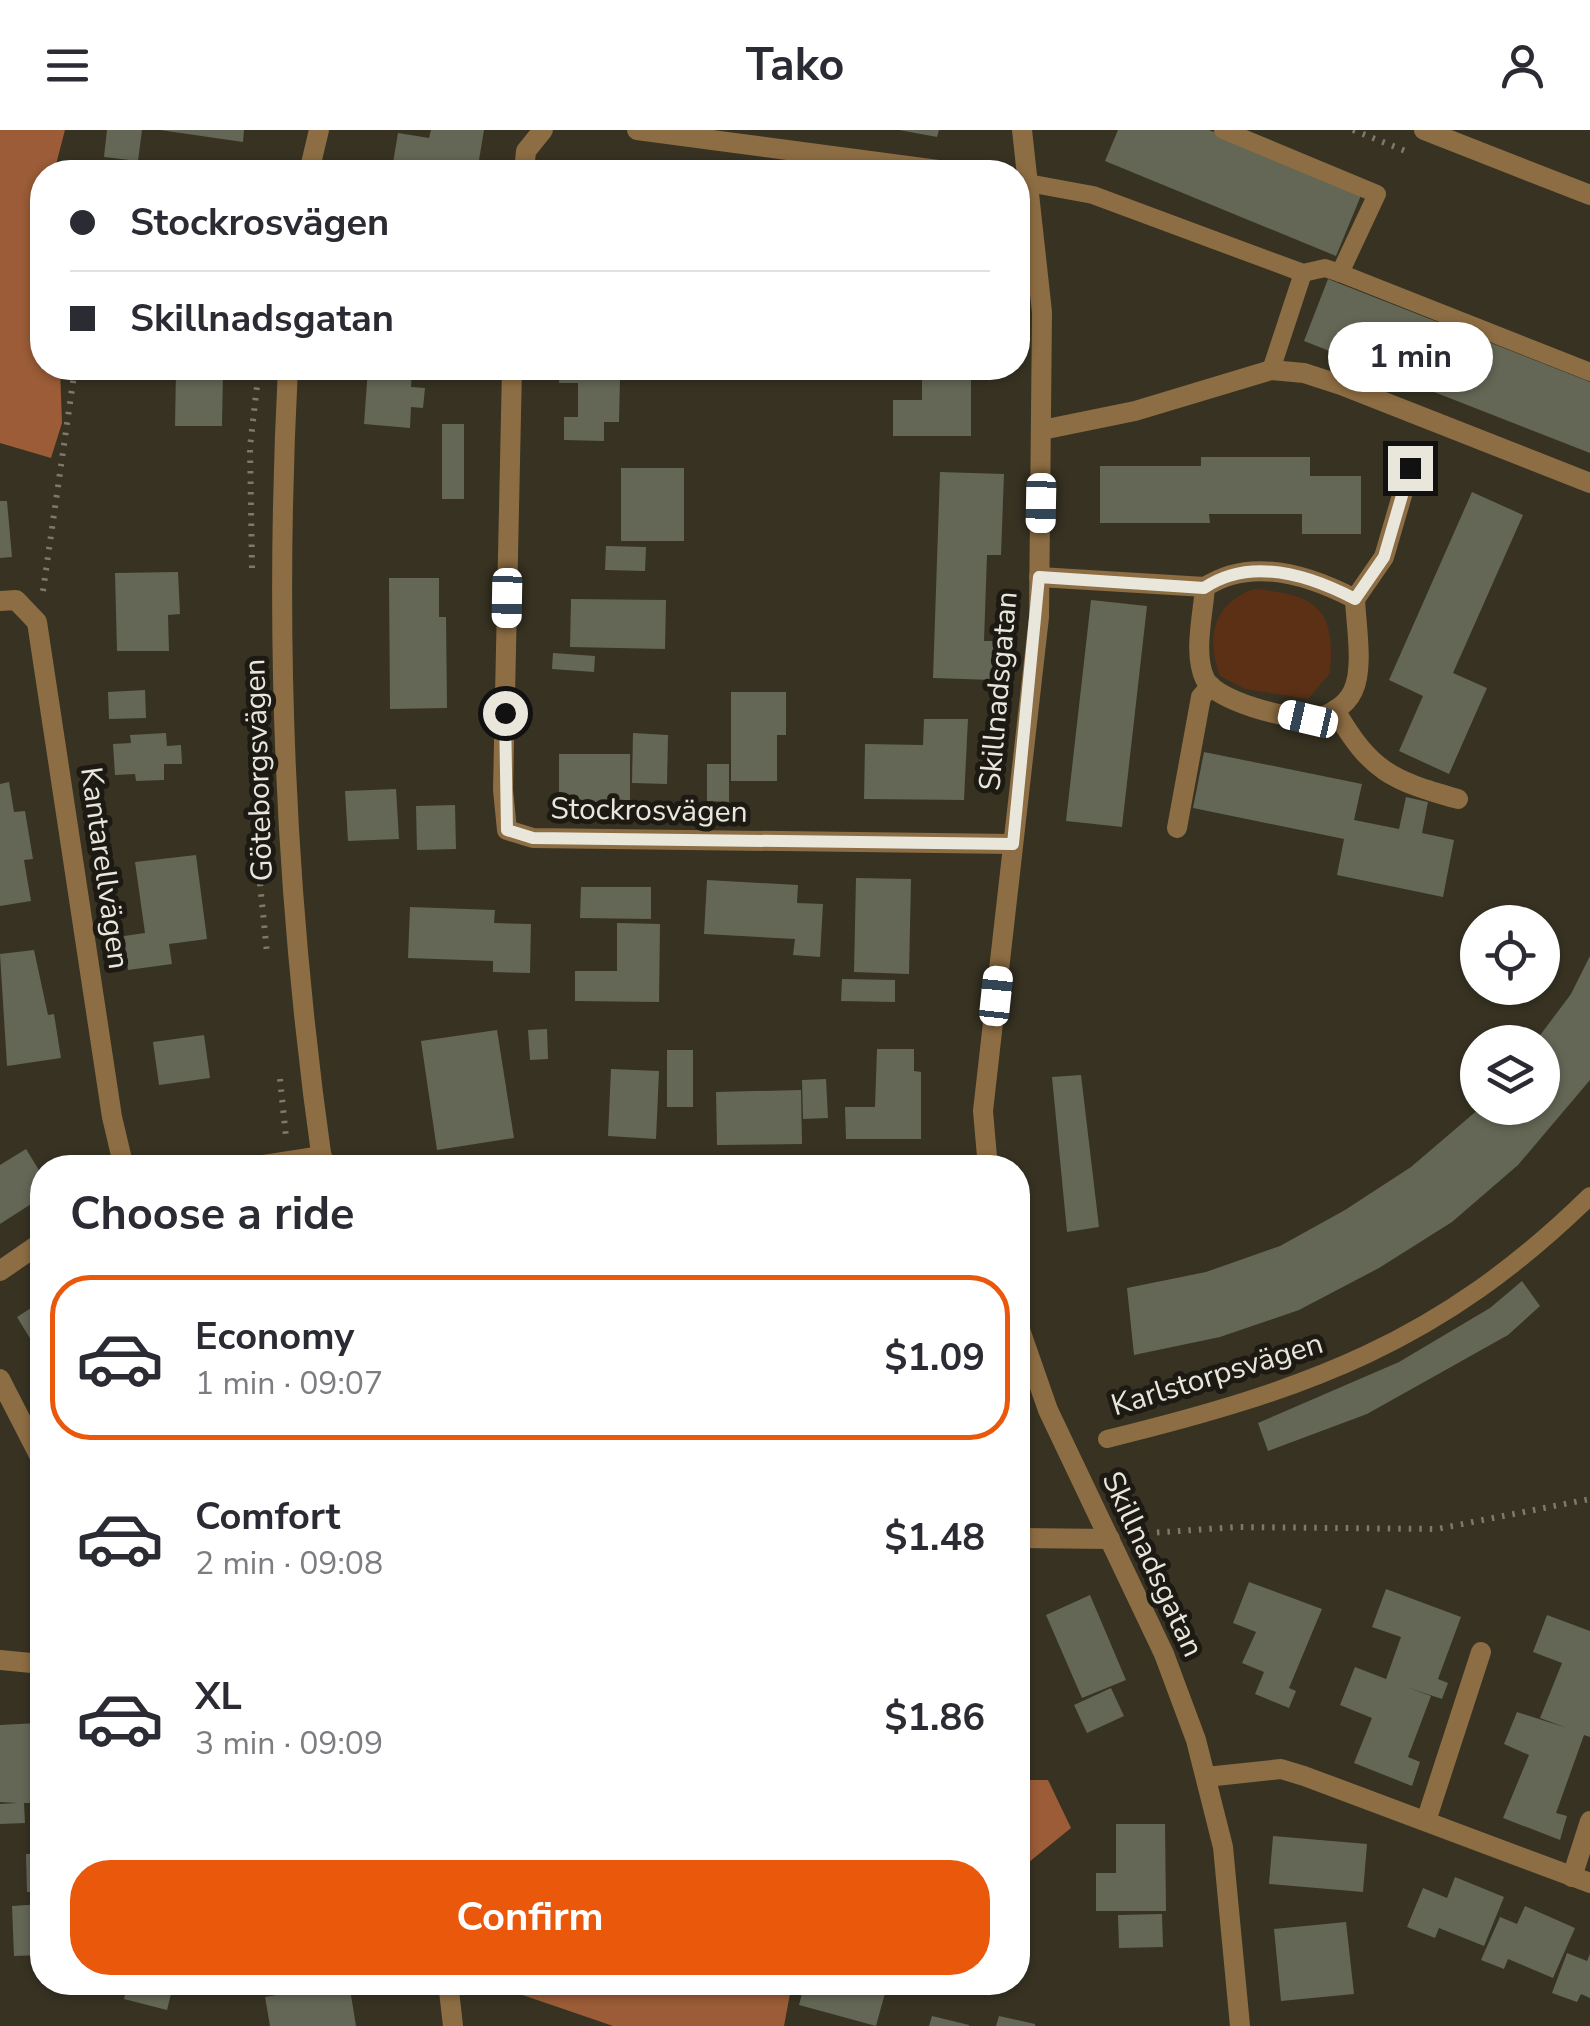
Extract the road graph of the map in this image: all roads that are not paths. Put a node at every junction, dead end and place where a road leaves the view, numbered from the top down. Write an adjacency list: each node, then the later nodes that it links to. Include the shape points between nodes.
1 (319, 130): 7 (street)
2 (543, 130): 8 (street)
3 (637, 130): 9 (street)
4 (1022, 130): 10 (street, Skillnadsgatan)
5 (1223, 130): 15 (lane, via 1377,194)
6 (1424, 130): 12 (street)
7 (312, 160)
8 (525, 160)
9 (863, 160)
10 (1023, 160)
11 (1030, 183): 14 (lane, via 1092,194)
12 (1590, 196)
13 (1030, 230): 20 (street, Skillnadsgatan, via 1042,312)
14 (1303, 273): 15 (lane); 16 (lane)
15 (1340, 273): 17 (lane)
16 (1271, 370): 20 (street, via 1135,411); 22 (street, via 1341,385)
17 (1590, 372)
18 (288, 380): 33 (street, Göteborgsvägen, via 282,625 290,860)
19 (512, 380): 31 (street, Stockrosvägen, via 507,830 533,838)
20 (1042, 430): 23 (street, Skillnadsgatan)
21 (1410, 468): 25 (street, via 1384,557)
22 (1590, 483)
23 (1039, 577): 24 (street, Skillnadsgatan); 31 (street, Skillnadsgatan)
24 (1204, 588): 25 (street, Skillnadsgatan, via 1224,574 1256,570 1320,580); 27 (street, via 1200,659)
25 (1355, 599): 28 (street, via 1356,687)
26 (0, 601): 32 (street, Kantarellvägen, via 16,600 38,622)
27 (1210, 686): 28 (street, via 1231,700 1308,719); 30 (street, via 1201,697)
28 (1335, 710): 29 (street, via 1355,744 1398,782)
29 (1458, 798)
30 (1177, 828)
31 (1013, 844): 34 (street, Skillnadsgatan, via 983,1111)
32 (121, 1155)
33 (322, 1155)
34 (987, 1155)
35 (1590, 1196): 41 (lane, Karlstorpsvägen, via 1504,1274 1368,1357 1290,1390)
36 (30, 1250): 37 (street)
37 (0, 1270)
38 (1030, 1358): 43 (street, Skillnadsgatan)
39 (0, 1379): 40 (street)
40 (30, 1437)
41 (1107, 1439)
42 (1030, 1538): 43 (street)
43 (1110, 1539): 47 (street, Skillnadsgatan, via 1164,1654)
44 (1480, 1652): 48 (street)
45 (0, 1660): 46 (street)
46 (30, 1663)
47 (1206, 1777): 48 (street, via 1281,1770); 53 (street, Skillnadsgatan, via 1222,1847)
48 (1426, 1821): 50 (street)
49 (1590, 1821): 50 (street)
50 (1581, 1880)
51 (449, 1995): 52 (street)
52 (453, 2026)
53 (1240, 2026)

